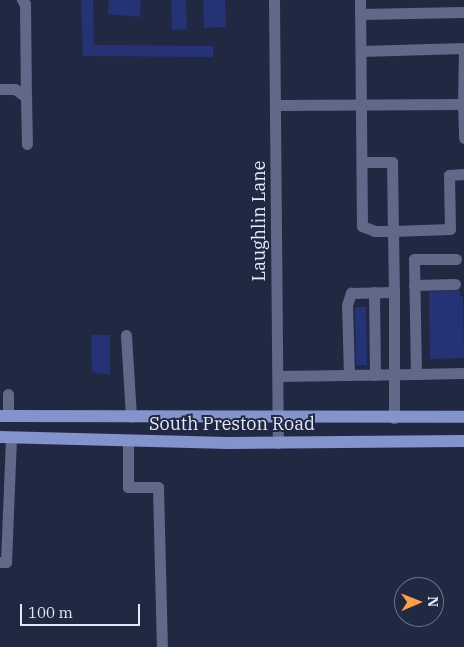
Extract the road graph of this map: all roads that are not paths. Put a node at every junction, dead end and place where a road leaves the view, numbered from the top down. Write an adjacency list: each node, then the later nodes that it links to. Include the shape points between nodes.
1 (22, 0): 9 (street, via 25,4)
2 (274, 0): 12 (street, Laughlin Lane)
3 (360, 0): 5 (street)
4 (464, 12): 5 (street)
5 (360, 14): 7 (street)
6 (464, 49): 7 (street); 11 (street)
7 (361, 51): 10 (street)
8 (0, 89): 9 (street, via 15,89)
9 (26, 97): 14 (street)
10 (362, 104): 11 (street); 12 (street); 15 (street)
11 (463, 104): 13 (street)
12 (275, 105): 29 (street, Laughlin Lane)
13 (464, 138)
14 (27, 144)
15 (362, 162): 17 (street, via 362,226 375,231); 17 (street, via 392,162)
16 (464, 174): 17 (street, via 449,175 450,229)
17 (393, 231): 22 (street)
18 (456, 259): 20 (street, via 414,260)
19 (455, 284): 20 (street)
20 (414, 285): 26 (street)
21 (374, 292): 22 (street); 27 (street, via 351,293 347,299); 28 (street)
22 (394, 292): 25 (street)
23 (126, 335): 32 (street)
24 (463, 373): 26 (street)
25 (394, 374): 26 (street); 28 (street); 34 (street)
26 (416, 374)
27 (349, 375): 28 (street); 29 (street)
28 (375, 375)
29 (278, 376): 35 (street, Laughlin Lane)
30 (8, 394): 31 (street)
31 (4, 416): 32 (main road, South Preston Road)
32 (131, 417): 35 (main road, South Preston Road)
33 (464, 417): 34 (main road, South Preston Road)
34 (394, 418): 35 (main road, South Preston Road)
35 (278, 419): 39 (street, Laughlin Lane)
36 (5, 437): 37 (main road, South Preston Road); 40 (street, via 6,562)
37 (128, 441): 39 (main road, South Preston Road); 41 (street, via 128,487 158,487)
38 (464, 441): 39 (main road, South Preston Road)
39 (278, 443)
40 (0, 562)
41 (162, 647)

